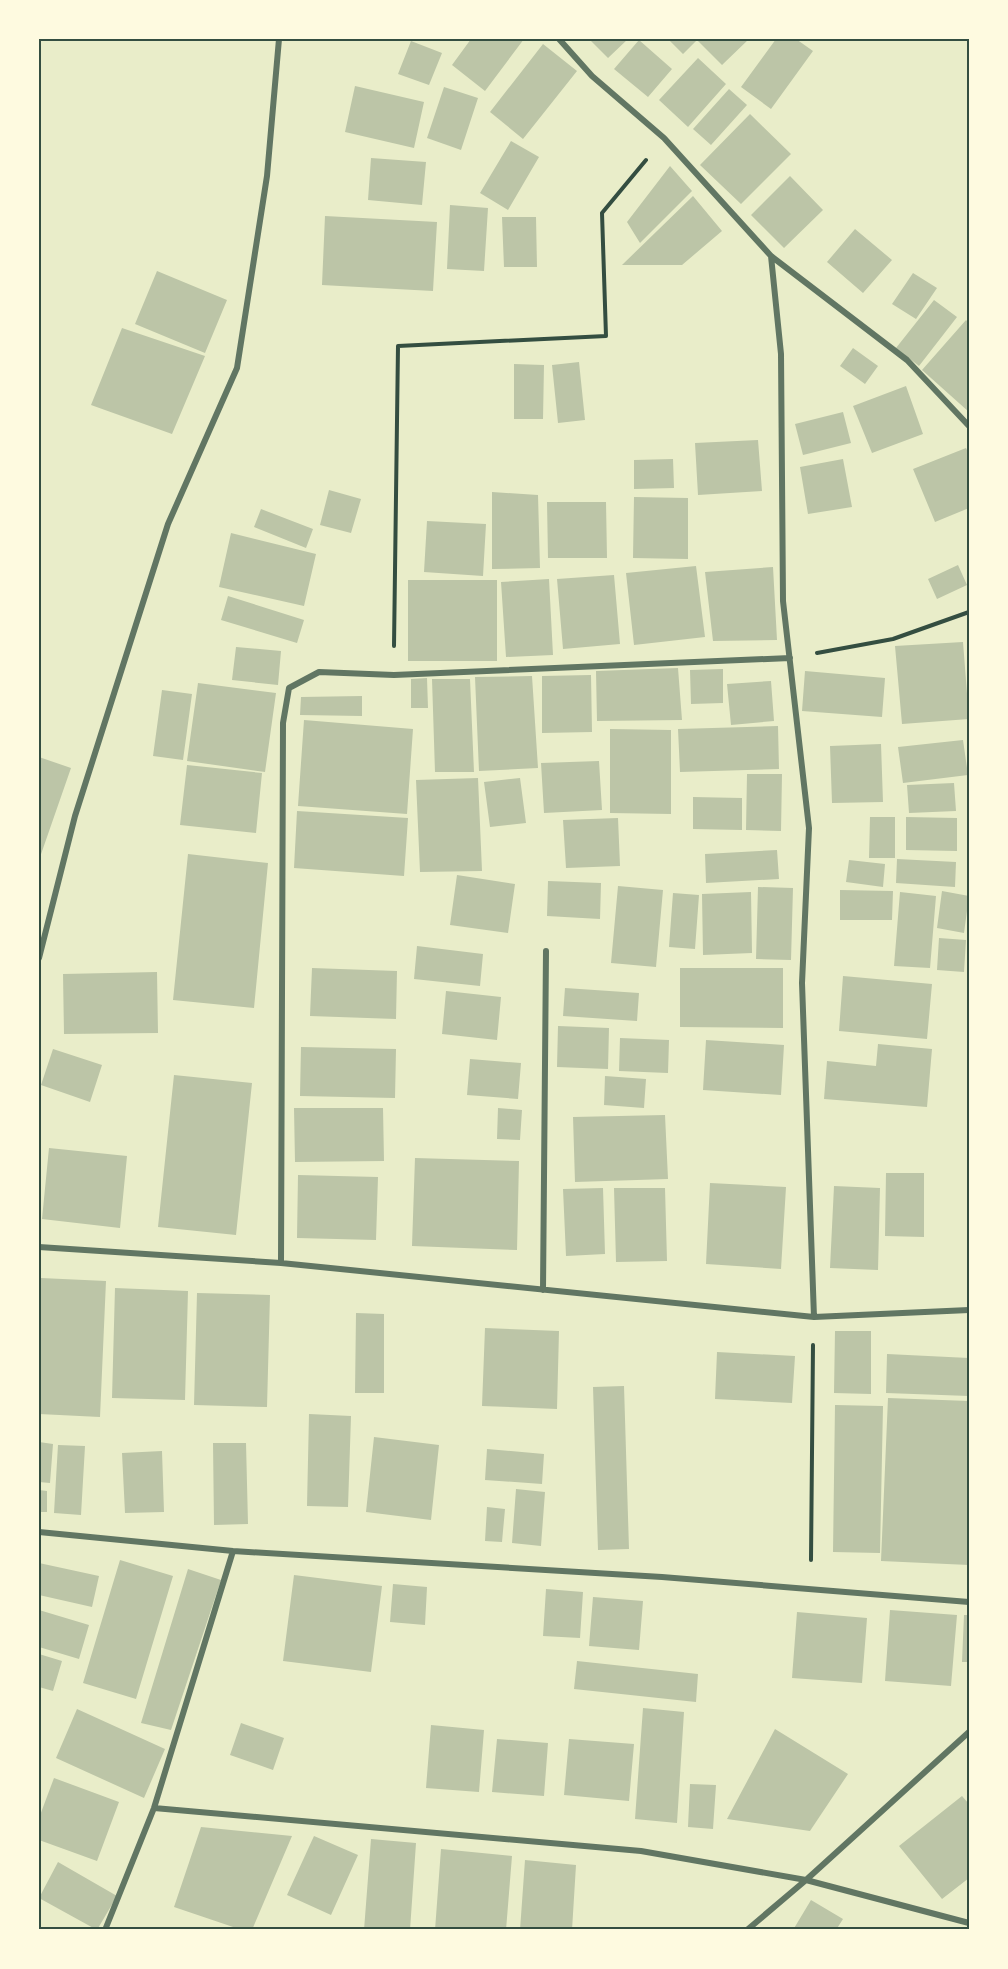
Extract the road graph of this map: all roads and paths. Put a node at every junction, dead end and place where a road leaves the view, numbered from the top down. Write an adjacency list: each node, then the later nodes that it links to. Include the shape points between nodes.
1 (279, 39): 10 (street, via 267,176 237,368 168,524 75,816)
2 (559, 39): 3 (street, via 592,76)
3 (664, 138): 4 (street); 8 (path, via 602,213 606,336 398,346)
4 (771, 256): 5 (street, via 907,360); 7 (street, via 781,354 783,602)
5 (969, 426)
6 (969, 612): 7 (path, via 893,639)
7 (790, 658): 8 (street); 15 (street, via 809,828 802,983)
8 (394, 675): 12 (street, via 320,672 289,688 283,735)
9 (546, 951): 13 (street)
10 (39, 958)
11 (39, 1247): 12 (street)
12 (281, 1263): 13 (street)
13 (543, 1290): 15 (street)
14 (969, 1310): 15 (street)
15 (814, 1317): 18 (path)
16 (39, 1532): 17 (street)
17 (233, 1551): 18 (street); 21 (street)
18 (811, 1589): 19 (street)
19 (969, 1602)
20 (969, 1732): 22 (street)
21 (154, 1808): 22 (street, via 641,1851); 24 (street)
22 (806, 1880): 23 (street); 25 (street)
23 (969, 1923)
24 (105, 1930)
25 (747, 1930)

